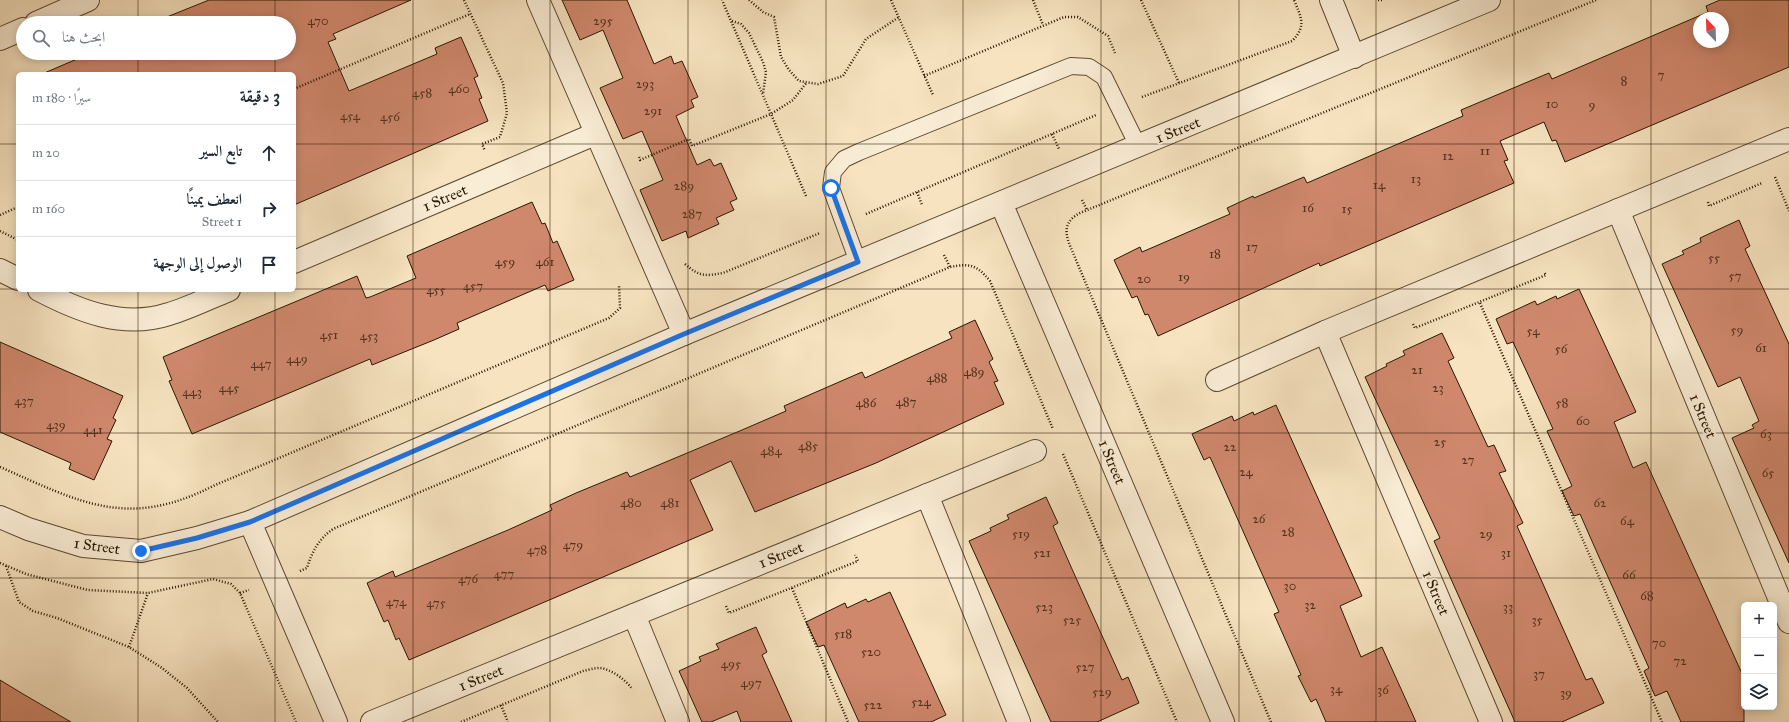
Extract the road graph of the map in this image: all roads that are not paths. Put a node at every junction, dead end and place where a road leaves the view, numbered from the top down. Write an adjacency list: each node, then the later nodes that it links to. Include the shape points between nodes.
1 (88, 0): 5 (street)
2 (538, 0): 9 (street)
3 (1331, 0): 8 (street)
4 (1489, 0): 8 (street, 1 Street)
5 (52, 16)
6 (16, 32): 7 (street)
7 (0, 39)
8 (1354, 57): 11 (street, 1 Street)
9 (596, 134): 14 (street, 1 Street); 21 (street)
10 (1789, 139): 13 (street)
11 (1138, 146): 12 (street, 1 Street); 15 (lane, via 1104,77 1089,67 1071,66 942,118 844,159 834,172 831,188)
12 (1001, 202): 15 (street, 1 Street); 33 (street, 1 Street)
13 (1618, 210): 20 (street); 28 (street, 1 Street)
14 (296, 261)
15 (858, 262): 21 (street, 1 Street)
16 (0, 270): 17 (street)
17 (16, 278)
18 (43, 292): 19 (street, via 70,306 101,317 135,320 168,315)
19 (224, 292)
20 (1324, 332): 22 (street); 34 (street, 1 Street)
21 (684, 334): 26 (street, 1 Street)
22 (1218, 380)
23 (1035, 450): 24 (street, 1 Street)
24 (927, 495): 27 (street, 1 Street); 32 (street)
25 (0, 517): 26 (street, 1 Street, via 28,529 83,546 141,551)
26 (250, 522): 29 (street)
27 (634, 615): 30 (street, 1 Street); 31 (street)
28 (1789, 622)
29 (336, 722)
30 (372, 722)
31 (678, 722)
32 (1019, 722)
33 (1223, 722)
34 (1491, 722)

